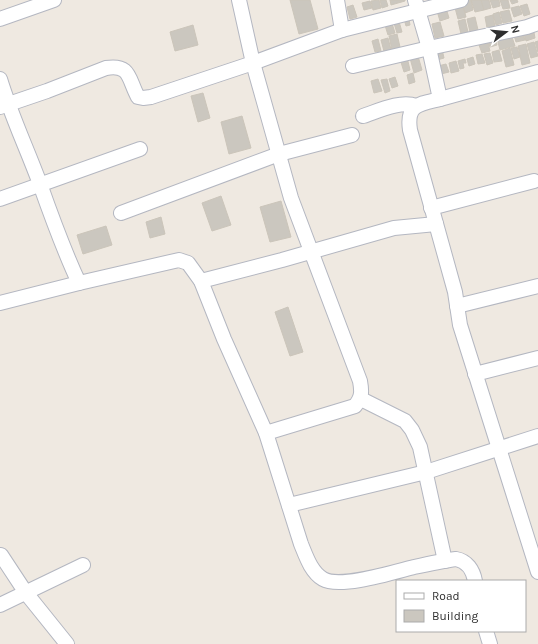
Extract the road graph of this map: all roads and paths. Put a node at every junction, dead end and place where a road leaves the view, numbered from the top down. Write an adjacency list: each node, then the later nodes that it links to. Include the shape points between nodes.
1 (54, 0): 6 (street)
2 (239, 0): 10 (street)
3 (337, 0): 8 (street)
4 (461, 0): 5 (street)
5 (416, 5): 8 (street); 9 (street)
6 (0, 19)
7 (538, 23): 9 (street)
8 (342, 30): 10 (street)
9 (429, 48): 11 (street); 14 (street)
10 (253, 63): 15 (street, via 143,98 138,97 125,70 119,67 106,68); 20 (street)
11 (353, 66)
12 (538, 72): 14 (street)
13 (0, 79): 15 (street)
14 (440, 99): 16 (street)
15 (4, 105): 22 (street)
16 (416, 106): 17 (street, via 410,103 403,104); 24 (street, via 409,122 410,130)
17 (363, 116)
18 (352, 135): 20 (street)
19 (140, 149): 22 (street)
20 (279, 154): 25 (street); 27 (street, via 291,198)
21 (534, 180): 24 (street)
22 (40, 184): 23 (street); 29 (street, via 52,221)
23 (0, 199)
24 (431, 208): 26 (street)
25 (121, 213)
26 (436, 224): 27 (street, via 394,228); 32 (street)
27 (311, 250): 28 (street); 35 (street, via 360,381)
28 (201, 281): 29 (street, via 188,263 180,260); 36 (street)
29 (79, 283): 31 (street)
30 (538, 286): 32 (street)
31 (0, 303)
32 (457, 306): 34 (street)
33 (538, 358): 34 (street)
34 (475, 374): 38 (street)
35 (361, 399): 36 (street, via 355,406); 39 (street, via 405,421 420,447)
36 (266, 433): 40 (street)
37 (538, 436): 38 (street)
38 (499, 448): 39 (street); 44 (street)
39 (426, 472): 40 (street); 42 (street)
40 (289, 505): 42 (street, via 307,559 317,575 325,580 358,580)
41 (1, 555): 46 (street)
42 (446, 560): 45 (street, via 462,560 468,565)
43 (83, 565): 46 (street)
44 (538, 572)
45 (475, 580)
46 (26, 593): 47 (street); 49 (street)
47 (0, 605)
48 (486, 632): 50 (street)
49 (68, 644)
50 (490, 644)

